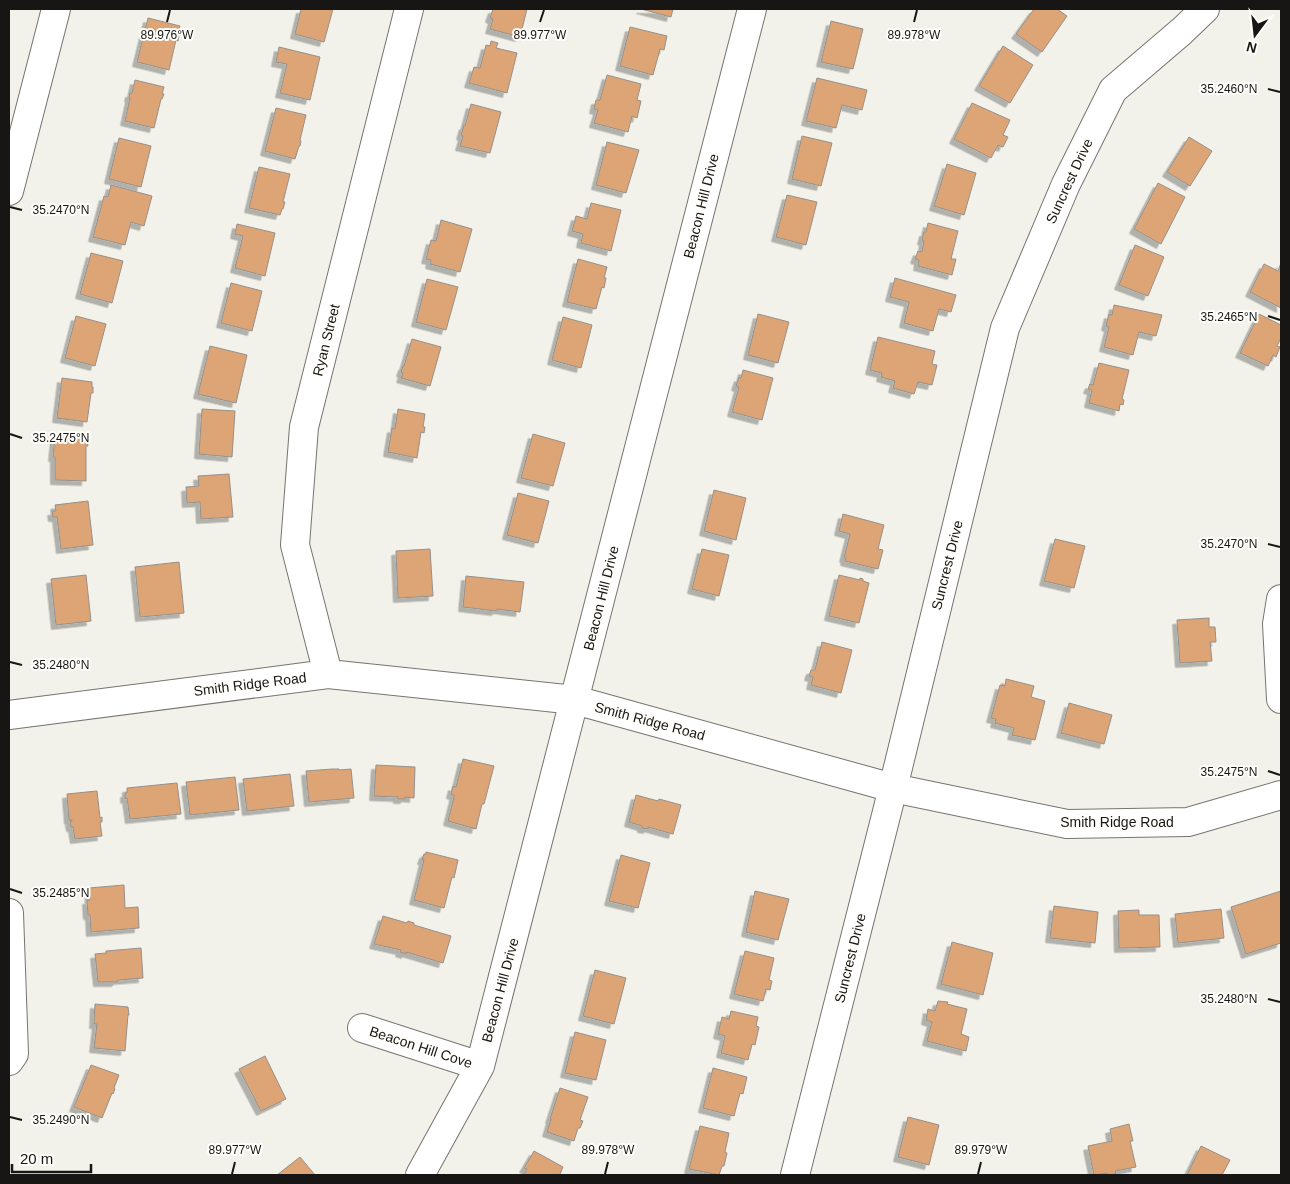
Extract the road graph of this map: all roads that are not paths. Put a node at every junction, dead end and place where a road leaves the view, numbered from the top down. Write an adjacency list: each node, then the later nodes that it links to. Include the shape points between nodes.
1 (56, 9): 5 (street)
2 (410, 9): 7 (street, Ryan Street, via 304,427 295,545)
3 (752, 9): 9 (street, Beacon Hill Drive)
4 (1205, 9): 11 (street, Suncrest Drive, via 1113,90 1066,184 1004,328)
5 (9, 191)
6 (1281, 599): 8 (street, via 1277,624)
7 (328, 674): 9 (street, Smith Ridge Road); 10 (street, Smith Ridge Road)
8 (1281, 699)
9 (575, 700): 11 (street, Smith Ridge Road); 16 (street, Beacon Hill Drive)
10 (9, 715)
11 (893, 788): 12 (street, Smith Ridge Road, via 1067,824 1188,822); 18 (street, Suncrest Drive)
12 (1281, 795)
13 (9, 913): 15 (street, via 14,1054)
14 (362, 1028): 16 (street, Beacon Hill Cove)
15 (9, 1061)
16 (480, 1066): 17 (street, Beacon Hill Drive)
17 (420, 1175)
18 (795, 1175)

